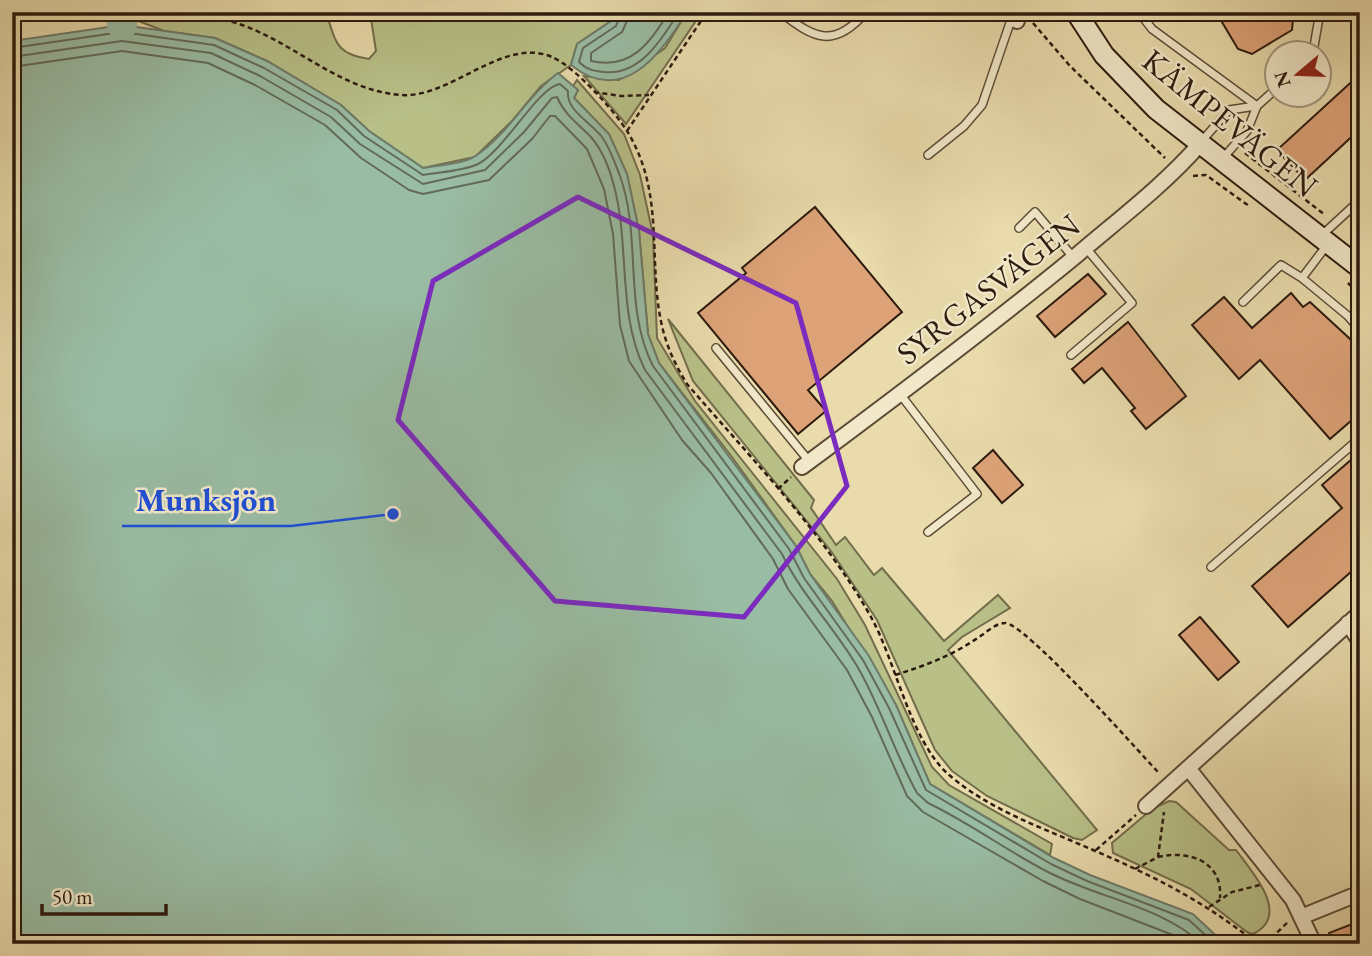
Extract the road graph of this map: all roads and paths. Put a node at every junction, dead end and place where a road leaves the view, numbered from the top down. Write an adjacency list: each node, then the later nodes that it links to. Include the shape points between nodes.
1 (707, 12): 14 (path)
2 (780, 12): 3 (lane, via 804,30 824,37 852,29)
3 (866, 12)
4 (1076, 12): 18 (main road, KÄMPEVÄGEN, via 1104,55 1156,109)
5 (1139, 12): 16 (lane, via 1152,29)
6 (1320, 12): 12 (lane)
7 (131, 13): 8 (path); 9 (path)
8 (109, 14): 11 (path)
9 (207, 14): 13 (path, via 263,34 353,85 392,94 429,91 518,55 551,56)
10 (1012, 16): 19 (lane, via 982,105)
11 (12, 20)
12 (1315, 38)
13 (594, 92): 14 (path); 17 (path)
14 (649, 94): 17 (path)
15 (1264, 100): 16 (lane)
16 (1257, 106): 18 (lane, via 1229,110); 20 (lane, via 1247,131)
17 (627, 131): 39 (path, via 651,198 660,313 674,360 687,384 778,489 843,576 871,617)
18 (1200, 144): 20 (main road, KÄMPEVÄGEN); 24 (street, SYRGASVÄGEN, via 1178,169)
19 (928, 155)
20 (1221, 159): 23 (main road, KÄMPEVÄGEN)
21 (1360, 200): 23 (lane)
22 (1019, 228): 24 (lane, via 1035,212)
23 (1326, 239): 25 (main road, KÄMPEVÄGEN); 26 (lane)
24 (1079, 252): 30 (lane, via 1132,303); 31 (street, SYRGASVÄGEN)
25 (1360, 268)
26 (1302, 278): 27 (lane, via 1281,265); 28 (lane)
27 (1243, 302)
28 (1360, 330)
29 (716, 348): 33 (lane)
30 (1071, 355)
31 (900, 394): 33 (street, SYRGASVÄGEN); 34 (lane, via 976,494)
32 (1360, 438): 35 (lane)
33 (806, 464)
34 (928, 532)
35 (1211, 567)
36 (1360, 613): 37 (street)
37 (1348, 623): 38 (street); 40 (street)
38 (1360, 642)
39 (895, 676): 41 (path, via 941,661 997,625 1010,623 1054,662); 43 (path, via 926,744 946,772 1004,811)
40 (1188, 768): 41 (street); 46 (street)
41 (1166, 788): 42 (street); 44 (path)
42 (1146, 806): 43 (path)
43 (1095, 850): 45 (path)
44 (1157, 857): 45 (path); 48 (path, via 1181,853 1206,862)
45 (1135, 869): 49 (path)
46 (1278, 881): 48 (path); 50 (street)
47 (1360, 893): 50 (street)
48 (1220, 898): 49 (path)
49 (1209, 907): 51 (path)
50 (1301, 916): 52 (path, via 1286,923); 53 (street)
51 (1258, 944)
52 (1265, 944)
53 (1314, 944)

